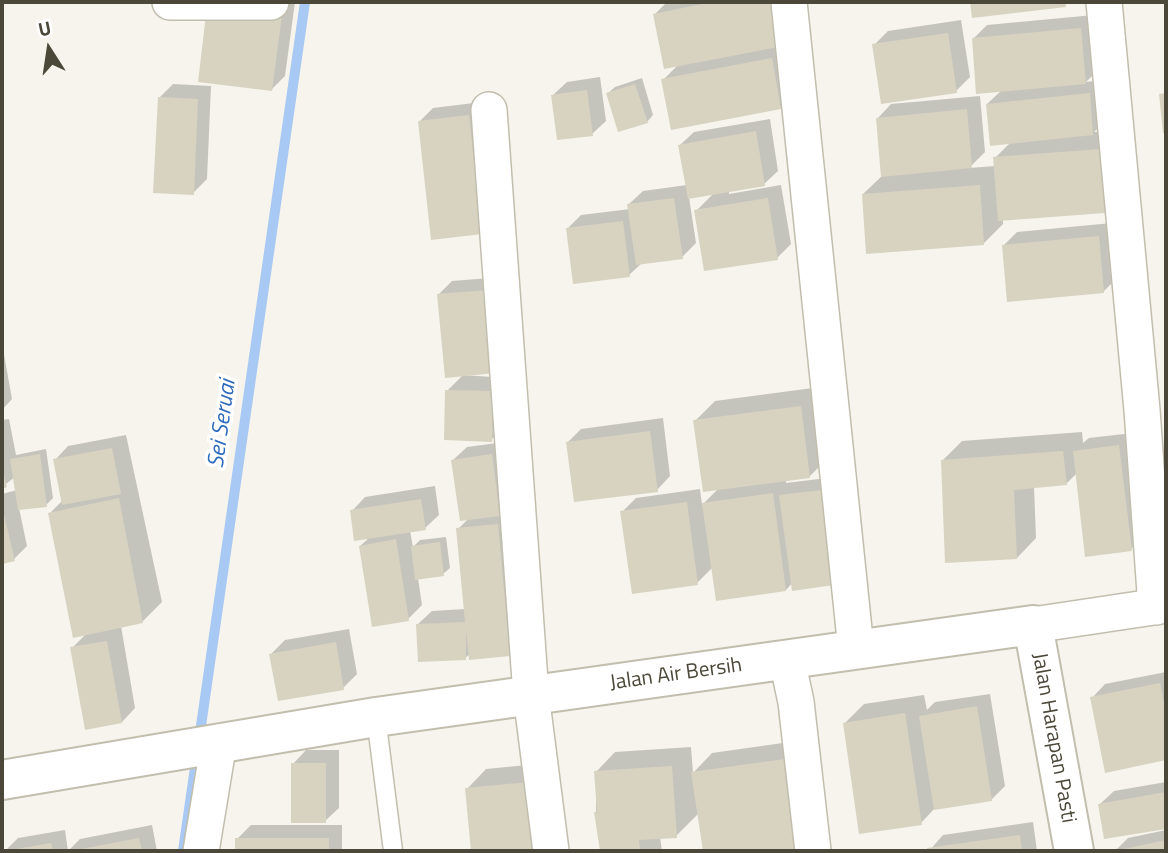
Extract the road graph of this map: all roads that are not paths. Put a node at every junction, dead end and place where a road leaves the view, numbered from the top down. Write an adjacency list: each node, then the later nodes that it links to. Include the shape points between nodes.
1 (170, 2): 2 (street)
2 (271, 2)
3 (789, 2): 8 (street)
4 (1104, 2): 6 (street)
5 (489, 110): 10 (street)
6 (1161, 606): 7 (street, Jalan Air Bersih)
7 (1033, 625): 8 (street, Jalan Air Bersih); 18 (street, Jalan Harapan Pasti)
8 (856, 649): 9 (street, Jalan Air Bersih)
9 (787, 660): 10 (street, Jalan Air Bersih); 17 (street)
10 (531, 695): 11 (street, Jalan Air Bersih); 16 (street)
11 (376, 718): 12 (street, Jalan Air Bersih); 15 (lane)
12 (206, 745): 13 (street, Jalan Air Bersih); 14 (street)
13 (2, 780)
14 (201, 851)
15 (393, 851)
16 (551, 851)
17 (813, 851)
18 (1074, 851)

